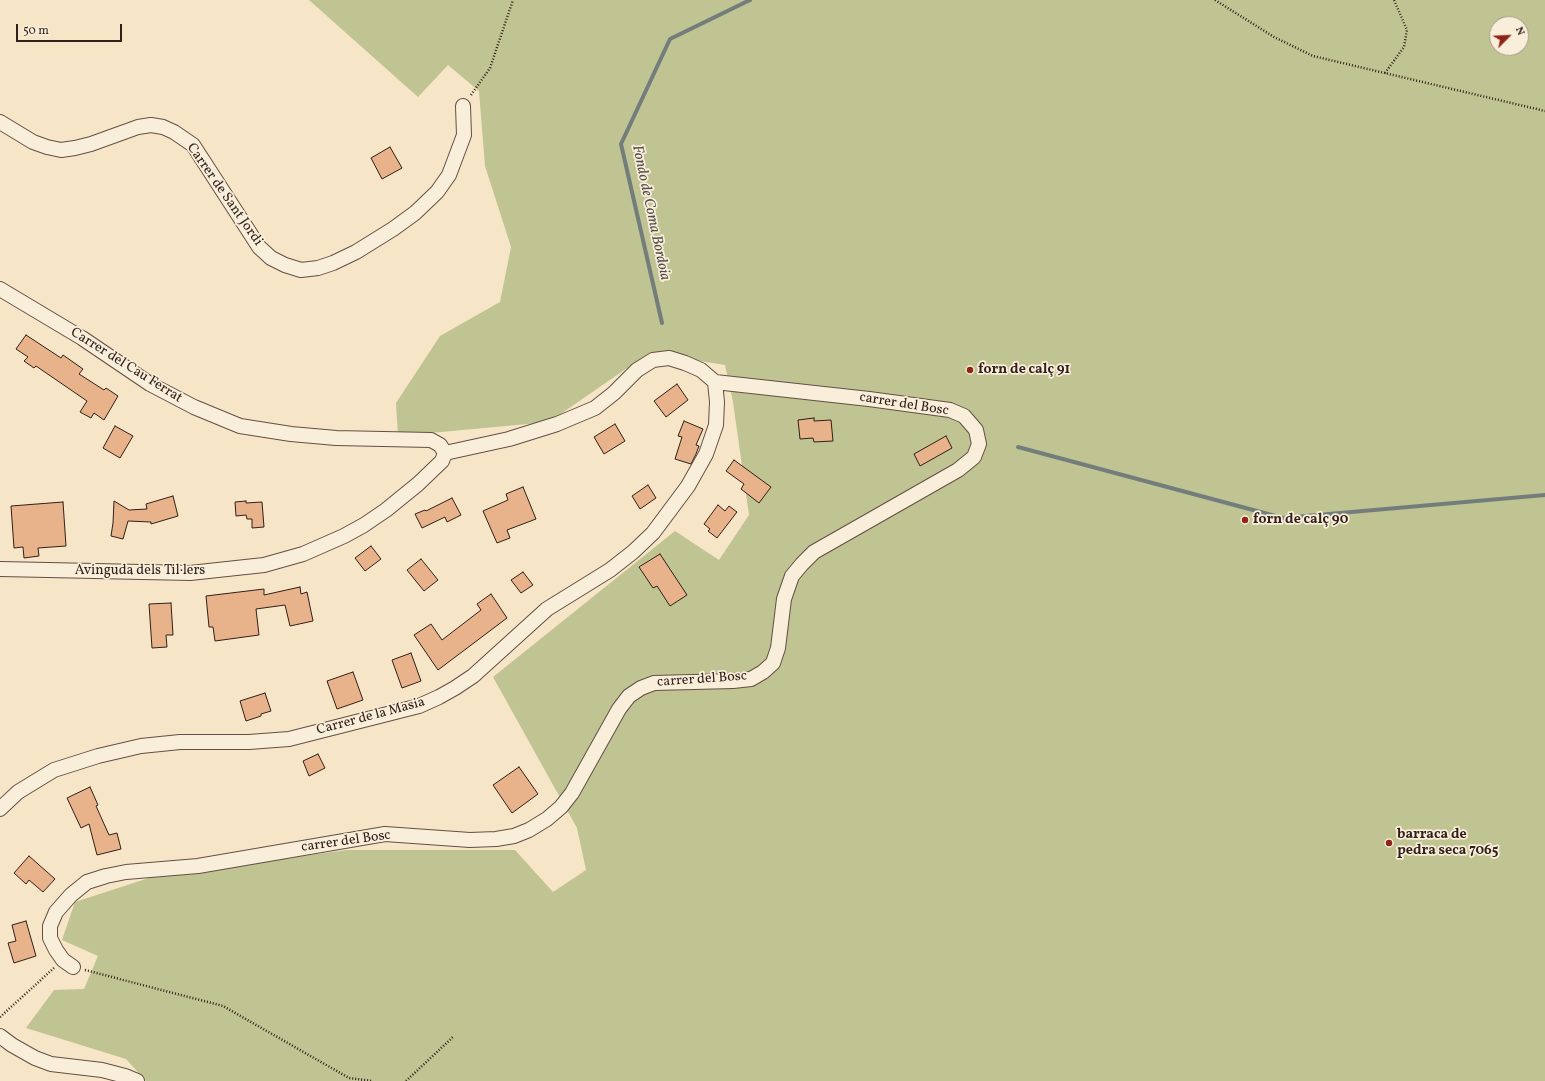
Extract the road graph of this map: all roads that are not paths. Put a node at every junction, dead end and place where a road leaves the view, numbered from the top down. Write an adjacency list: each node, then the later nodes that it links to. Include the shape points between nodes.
1 (463, 106): 2 (street, Carrer de Sant Jordi, via 464,135 449,175 437,192 415,213 356,252 318,268 301,270 271,258 260,247 193,145 174,132 150,125 91,144 61,150 33,142)
2 (0, 122)
3 (0, 289): 5 (street, Carrer del Cau Ferrat, via 82,338 150,384 194,408 240,426 336,438 431,440 440,445)
4 (714, 382): 5 (street, via 701,370 685,363 669,358 653,360 637,370 595,408 557,424 509,439); 7 (street, Carrer de la Masia, via 717,402 716,425 706,454 688,486 653,533 610,570 547,609 478,672 455,688 419,706 289,739 180,742 141,746 86,760 54,770 31,783); 8 (street, carrer del Bosc, via 950,410 964,416 976,430 979,444 974,457 958,470 814,552 802,564 792,576 784,599 778,648 773,662 763,672 751,679 733,681 654,683 629,696 619,709 572,793 561,807 529,830 514,836 470,840 385,834 198,866 106,876 87,882 56,912 50,926 50,938)
5 (444, 453): 6 (street, Avinguda dels Til·lers, via 442,461 430,473 364,525 303,554 264,565 190,573)
6 (1, 566)
7 (0, 809)
8 (68, 963)
9 (0, 1036): 10 (street, via 35,1058 51,1064 102,1070)
10 (137, 1081)

